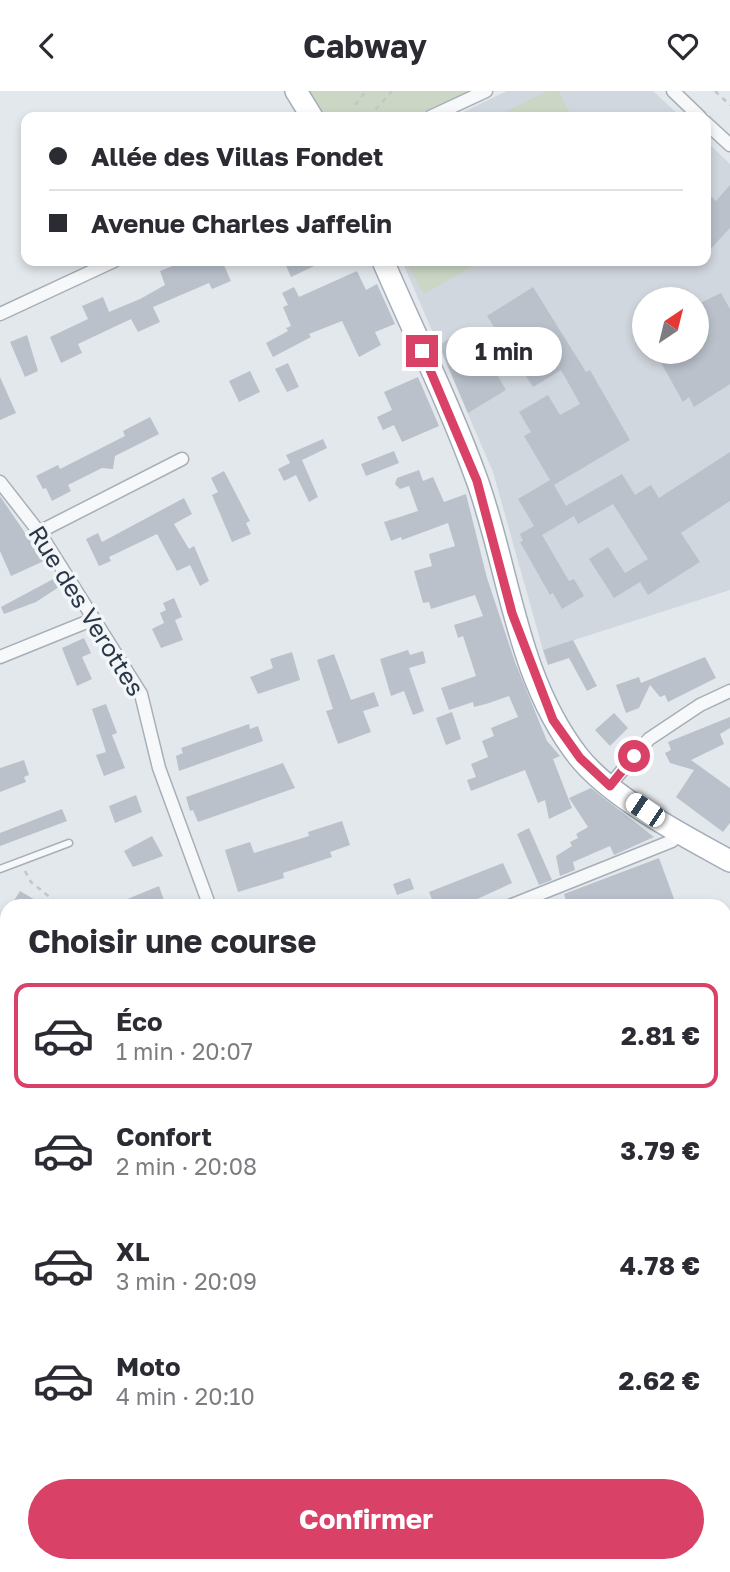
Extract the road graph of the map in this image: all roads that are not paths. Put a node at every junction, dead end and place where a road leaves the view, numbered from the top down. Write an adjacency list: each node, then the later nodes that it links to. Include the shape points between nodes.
1 (296, 91): 4 (main road)
2 (486, 91): 5 (street)
3 (673, 91): 6 (street)
4 (309, 112)
5 (441, 112)
6 (695, 112)
7 (711, 128): 8 (street)
8 (730, 145)
9 (103, 266): 11 (street)
10 (385, 266): 18 (main road, via 477,481 512,613 553,720 580,758)
11 (0, 314)
12 (183, 459): 14 (street)
13 (0, 482): 14 (street, Rue des Verottes)
14 (39, 531): 15 (street, Rue des Verottes)
15 (94, 619): 16 (street); 23 (street, Rue des Verottes, via 141,694 159,768)
16 (0, 657)
17 (730, 691): 18 (street, via 649,739)
18 (610, 786): 19 (main road)
19 (680, 833): 21 (main road); 24 (street, via 672,841)
20 (69, 843): 22 (lane)
21 (730, 862)
22 (0, 869)
23 (207, 899)
24 (527, 899)

